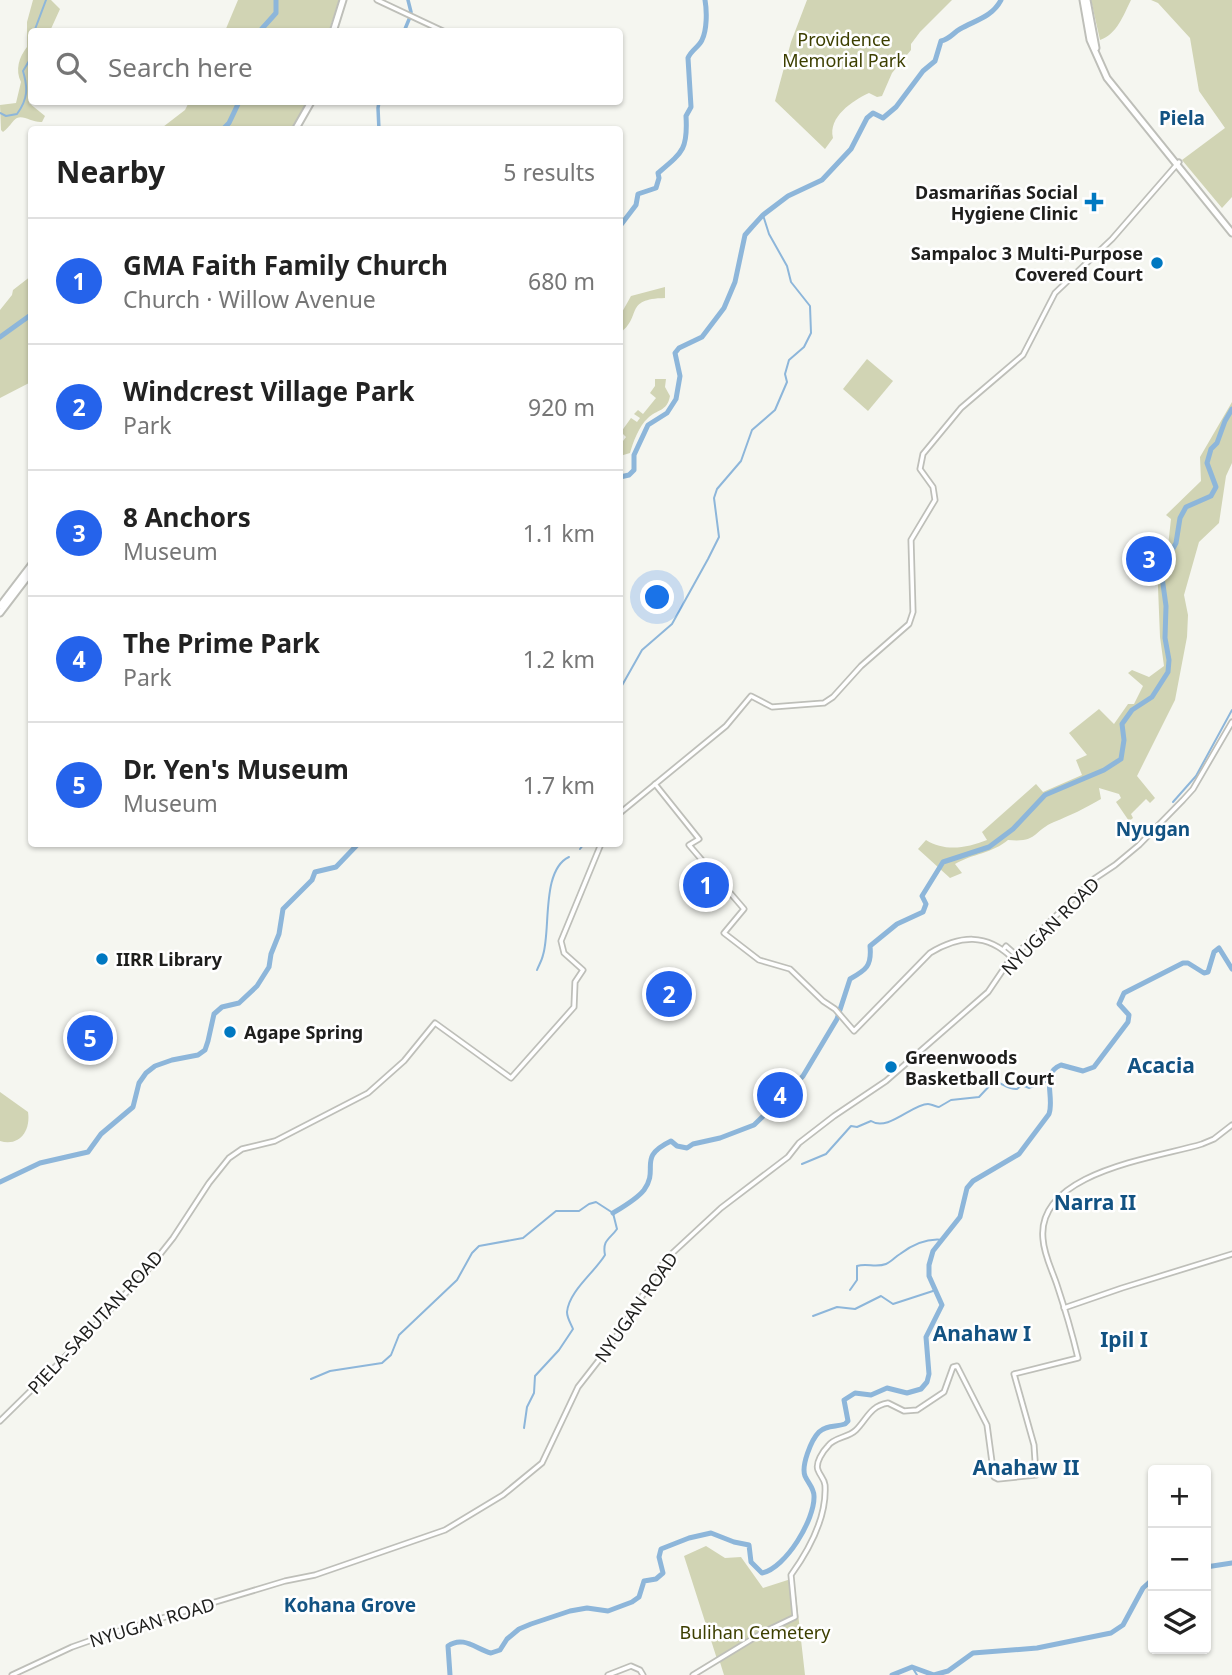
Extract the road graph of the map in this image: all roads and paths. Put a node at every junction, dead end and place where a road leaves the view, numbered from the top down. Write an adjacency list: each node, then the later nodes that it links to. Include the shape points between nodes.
1 (344, 0): 4 (main road)
2 (377, 0): 5 (street)
3 (1085, 0): 8 (main road, via 1100,58 1116,86)
4 (335, 28)
5 (436, 28)
6 (311, 105): 7 (main road)
7 (299, 126)
8 (1177, 164): 9 (main road); 10 (main road); 16 (street, via 1112,239 1055,293 1023,355 966,403 923,454 920,469 935,500 911,540 913,611 909,624 824,704 772,707 751,696 736,716)
9 (1232, 228)
10 (1232, 233)
11 (28, 569): 13 (main road)
12 (28, 576): 14 (main road)
13 (0, 606)
14 (0, 612)
15 (1232, 722): 19 (street, NYUGAN ROAD, via 1183,800)
16 (655, 784): 17 (street); 19 (street, via 692,827 699,839 689,845 740,910 723,933 759,960 790,969 855,1031 944,944 972,937 993,943)
17 (623, 811)
18 (600, 847): 23 (street, PIELA-SABUTAN ROAD, via 561,941 564,953 583,970 575,982 574,1007 511,1078 435,1023 404,1061 368,1093 275,1141 235,1152 146,1272)
19 (1014, 957): 24 (street, NYUGAN ROAD, via 966,1013 886,1081 799,1143 668,1258 578,1387 542,1463 503,1495 445,1530 315,1575 109,1634)
20 (1232, 1125): 22 (street, via 1202,1144 1096,1172 1072,1185 1056,1201 1044,1222 1042,1239)
21 (1232, 1254): 22 (street)
22 (1064, 1308): 27 (street, via 1078,1358 1014,1374 1034,1445 1036,1475 994,1477 987,1424 957,1366 944,1392 917,1409 879,1405 856,1431 831,1442 819,1460 817,1469 825,1485 818,1527 791,1575 795,1617)
23 (0, 1421)
24 (12, 1675)
25 (608, 1675): 26 (street, via 631,1666)
26 (643, 1675)
27 (693, 1675)

